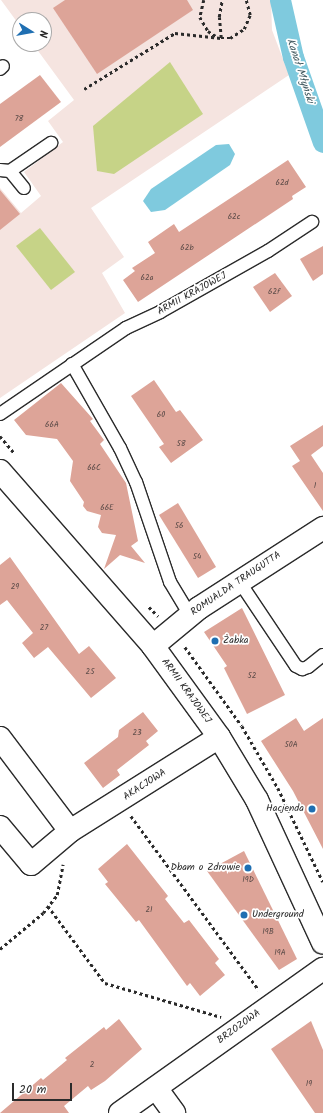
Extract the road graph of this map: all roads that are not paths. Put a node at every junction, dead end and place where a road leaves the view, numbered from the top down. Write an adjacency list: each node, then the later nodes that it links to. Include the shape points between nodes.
1 (51, 143): 2 (lane)
2 (5, 171): 3 (lane)
3 (24, 188)
4 (312, 222): 5 (lane, ARMII KRAJOWEJ, via 261,255 160,312 126,328)
5 (72, 364): 6 (lane, ARMII KRAJOWEJ); 10 (lane, via 104,415 130,469 170,582)
6 (0, 414)
7 (0, 471): 11 (street, ARMII KRAJOWEJ)
8 (323, 528): 9 (street, ROMUALDA TRAUGUTTA)
9 (239, 581): 10 (street, ROMUALDA TRAUGUTTA); 12 (lane, via 296,666 302,669 308,667)
10 (190, 616): 11 (street, ROMUALDA TRAUGUTTA)
11 (153, 646): 13 (street, ARMII KRAJOWEJ)
12 (323, 655)
13 (219, 737): 16 (street, AKACJOWA); 17 (street, ARMII KRAJOWEJ, via 257,800)
14 (0, 738): 16 (street)
15 (0, 827): 16 (street, AKACJOWA, via 31,864)
16 (70, 831)
17 (323, 943)
18 (323, 968): 19 (street, BRZOZOWA)
19 (156, 1088): 20 (street, BRZOZOWA); 21 (street)
20 (120, 1113)
21 (174, 1113)

